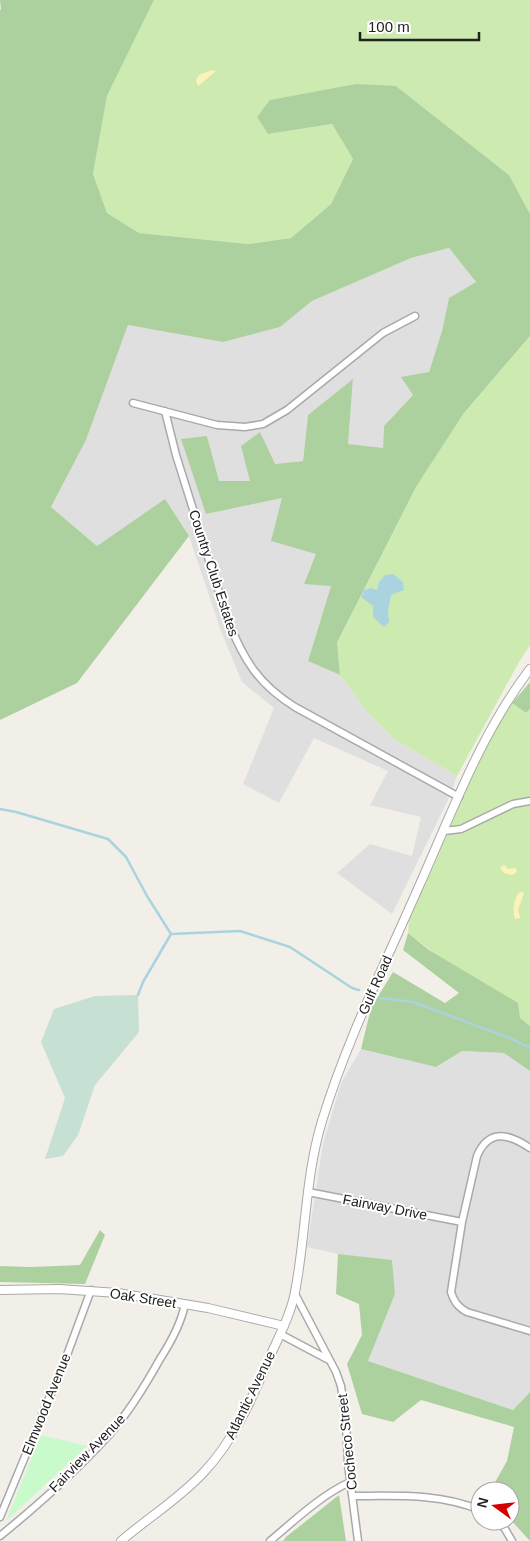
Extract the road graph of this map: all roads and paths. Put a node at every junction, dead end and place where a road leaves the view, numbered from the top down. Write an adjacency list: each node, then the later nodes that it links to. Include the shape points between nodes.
1 (415, 316): 3 (street, via 379,336 287,410 264,424 226,427)
2 (133, 403): 3 (street)
3 (166, 411): 5 (street, Country Club Estates, via 218,595 238,646 258,677 295,707)
4 (530, 669): 5 (street, Gulf Road, via 491,727)
5 (459, 797): 7 (street, Gulf Road)
6 (530, 801): 7 (street, via 513,804 461,829)
7 (444, 831): 9 (street, Gulf Road, via 357,1025 336,1080 321,1123)
8 (530, 1148): 10 (street, via 512,1137 503,1136 494,1137 481,1147)
9 (308, 1192): 10 (street, Fairway Drive); 13 (street, Gulf Road)
10 (462, 1222): 16 (street, via 451,1292 454,1301 467,1312)
11 (0, 1290): 12 (street, Oak Street)
12 (91, 1290): 14 (street, Oak Street); 22 (street, Elmwood Avenue)
13 (295, 1294): 15 (street, Gulf Road); 18 (street, Cocheco Street)
14 (185, 1304): 15 (street, Oak Street); 23 (street, Fairview Avenue, via 182,1319 130,1408 109,1434)
15 (284, 1325): 17 (street, Atlantic Avenue)
16 (530, 1331)
17 (280, 1334): 18 (street); 24 (street, Atlantic Avenue, via 254,1393 224,1447 187,1489)
18 (329, 1360): 19 (street, Cocheco Street, via 341,1386 344,1402)
19 (350, 1482): 20 (street, Cocheco Street); 25 (street, via 317,1503)
20 (352, 1496): 21 (street, via 430,1497); 26 (street, Cocheco Street)
21 (470, 1507)
22 (0, 1517)
23 (0, 1536)
24 (121, 1541)
25 (270, 1541)
26 (358, 1541)

